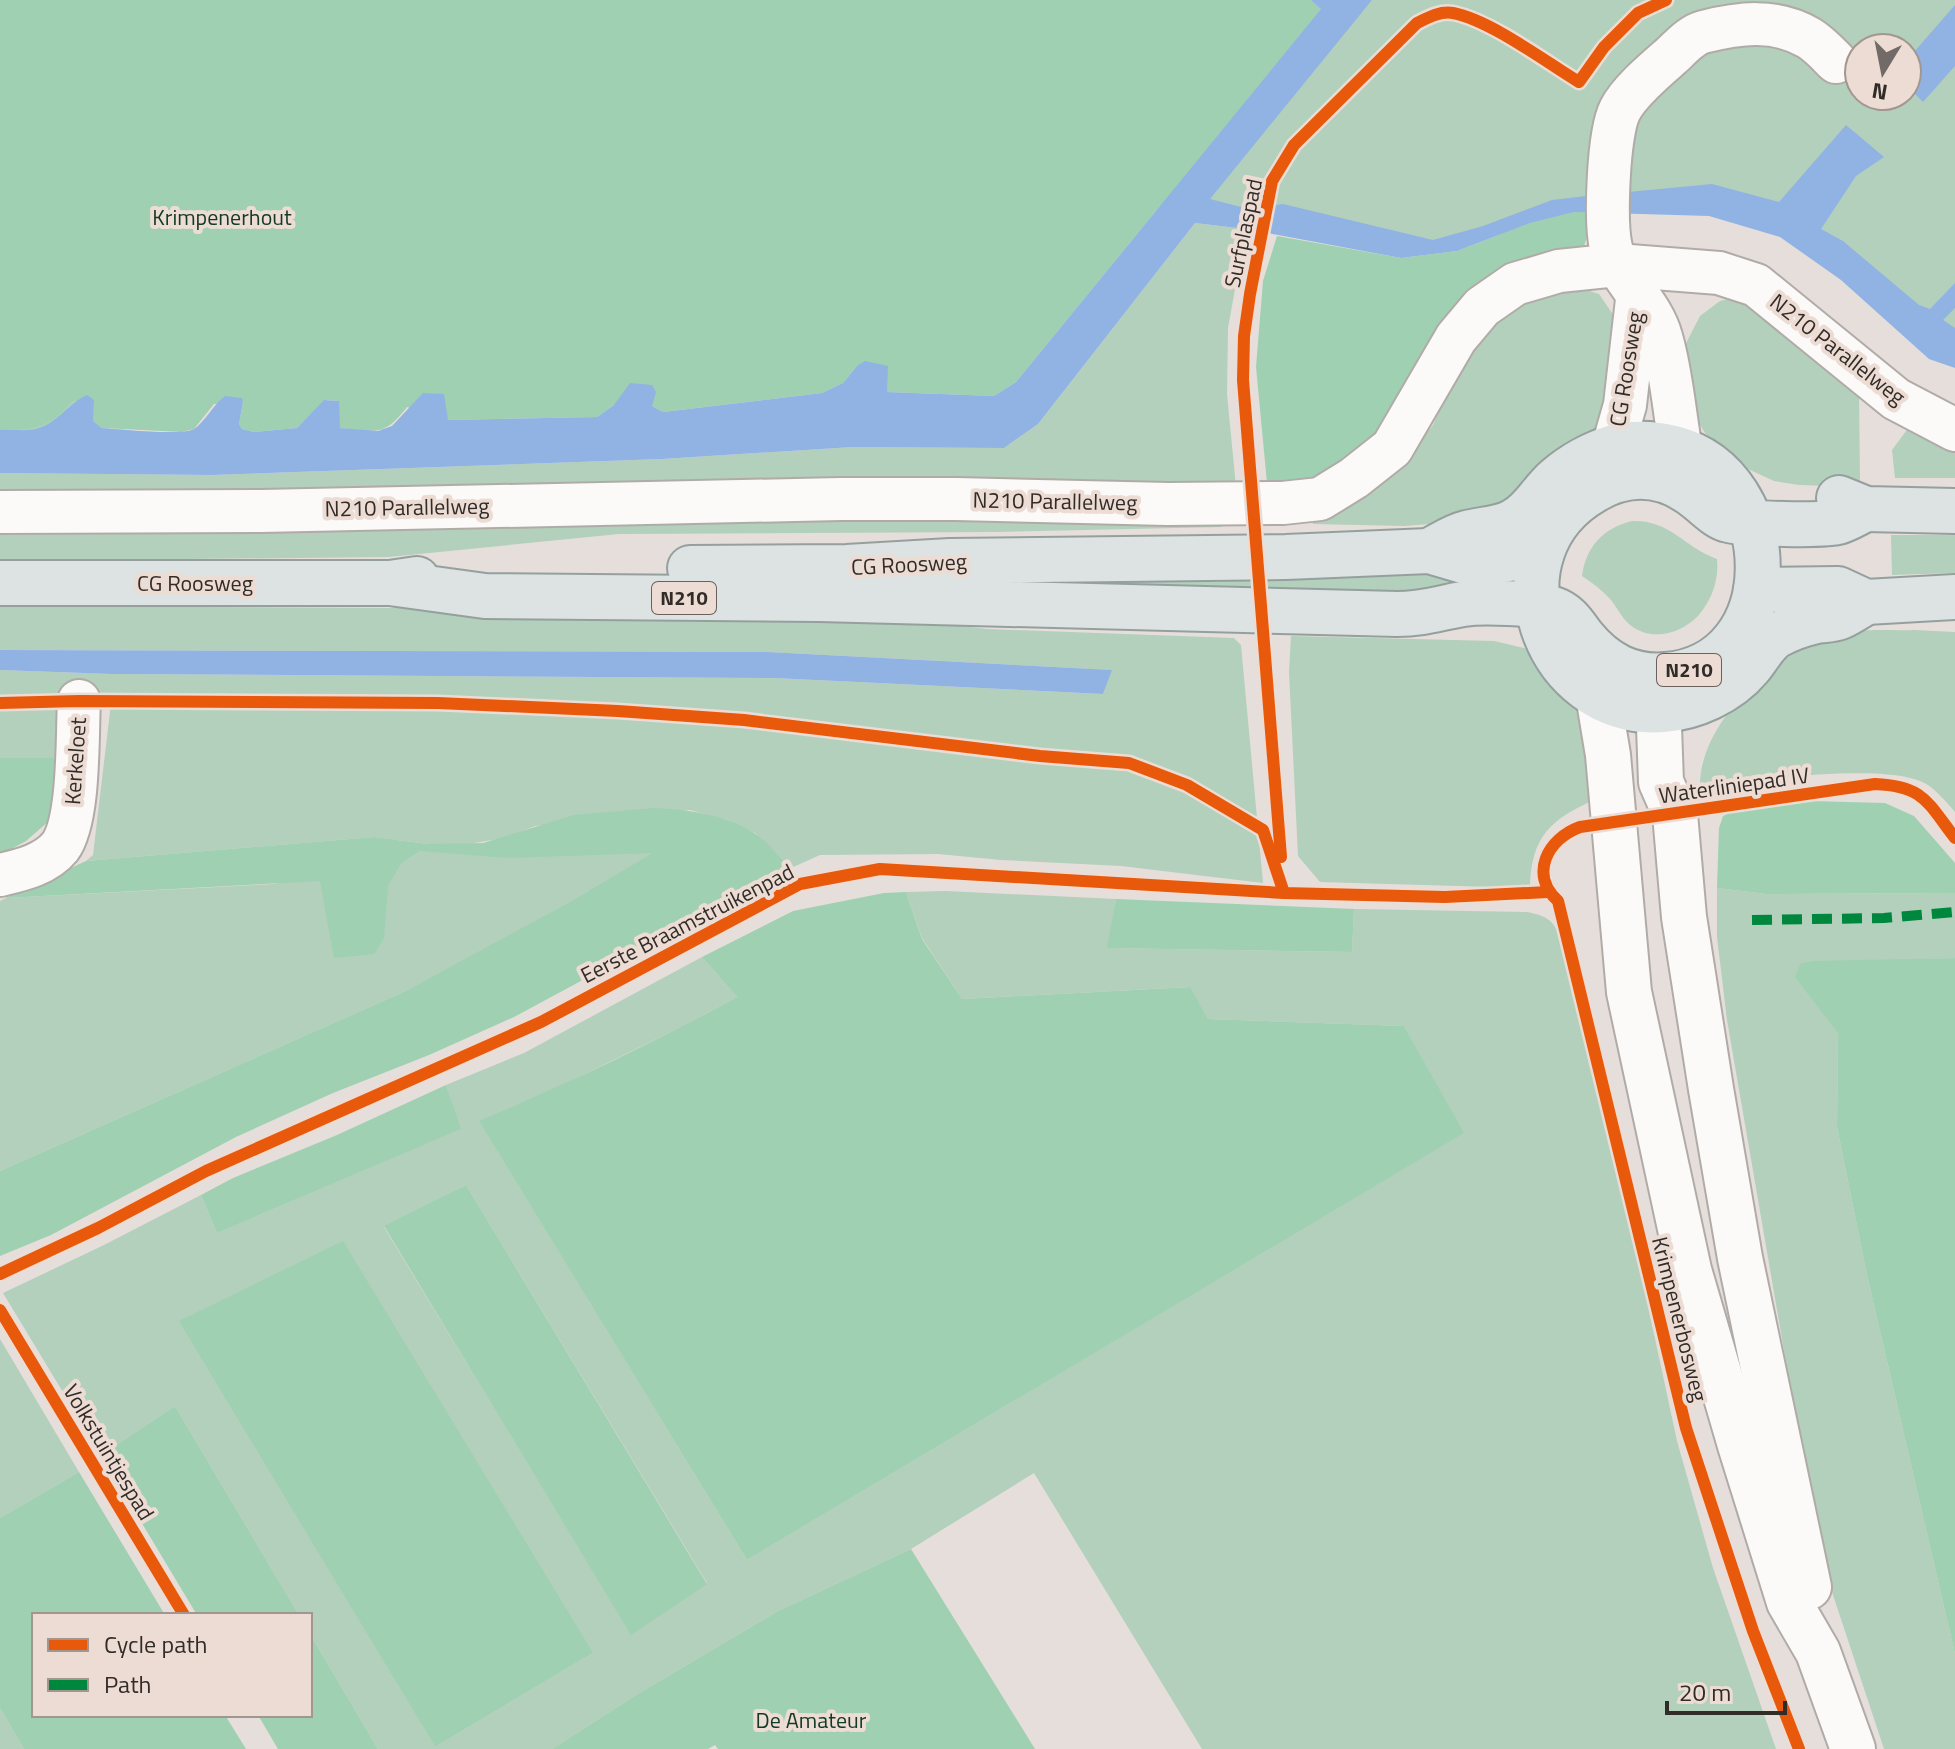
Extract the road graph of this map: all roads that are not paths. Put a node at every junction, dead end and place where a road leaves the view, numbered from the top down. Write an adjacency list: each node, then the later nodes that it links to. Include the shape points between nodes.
1 (1836, 62): 2 (street, CG Roosweg, via 1809,38 1747,22 1698,33 1655,69 1621,107 1614,124 1609,162)
2 (1622, 267): 3 (street, N210 Parallelweg, via 1719,273 1756,285 1896,399); 4 (street, CG Roosweg, via 1661,333); 5 (street, CG Roosweg, via 1625,405); 8 (street, N210 Parallelweg, via 1559,271 1515,284 1482,307 1456,338 1392,448 1320,499 1168,504 841,499)
3 (1955, 430)
4 (1681, 450): 5 (main road, N210, via 1636,443); 6 (main road, N210, via 1703,459)
5 (1610, 466): 6 (main road, N210, via 1626,477 1671,482 1727,520); 9 (main road, CG Roosweg / N210, via 1584,460 1556,479 1513,522 1464,533); 10 (main road, N210, via 1564,514)
6 (1744, 507): 7 (main road, N210, via 1788,497 1838,498 1866,509); 13 (main road, N210, via 1759,563)
7 (1955, 511)
8 (0, 512)
9 (1429, 551): 10 (main road, CG Roosweg / N210, via 1463,561); 12 (main road, CG Roosweg / N210, via 492,571)
10 (1541, 555): 16 (main road, N210)
11 (0, 583): 12 (main road, CG Roosweg / N210)
12 (390, 583): 16 (main road, CG Roosweg / N210, via 485,596 1424,614 1464,629 1526,633)
13 (1756, 590): 15 (main road, N210, via 1838,589); 18 (main road, N210, via 1741,630)
14 (1955, 597): 15 (main road, N210)
15 (1866, 602): 18 (main road, N210, via 1838,618 1774,637 1725,690)
16 (1541, 622): 17 (main road, N210, via 1562,665); 18 (main road, N210, via 1564,614 1599,654)
17 (1598, 695): 18 (main road, N210, via 1623,706); 21 (main road, Krimpenerbosweg, via 1629,992 1689,1270 1789,1602)
18 (1676, 696): 21 (main road, Krimpenerbosweg, via 1659,727 1661,782 1675,814 1684,917 1716,1120 1796,1516)
19 (79, 701): 20 (street, Kerkeloet, via 73,812 60,846 32,868)
20 (0, 875)
21 (1818, 1652): 22 (main road, Krimpenerbosweg)
22 (1853, 1749)

